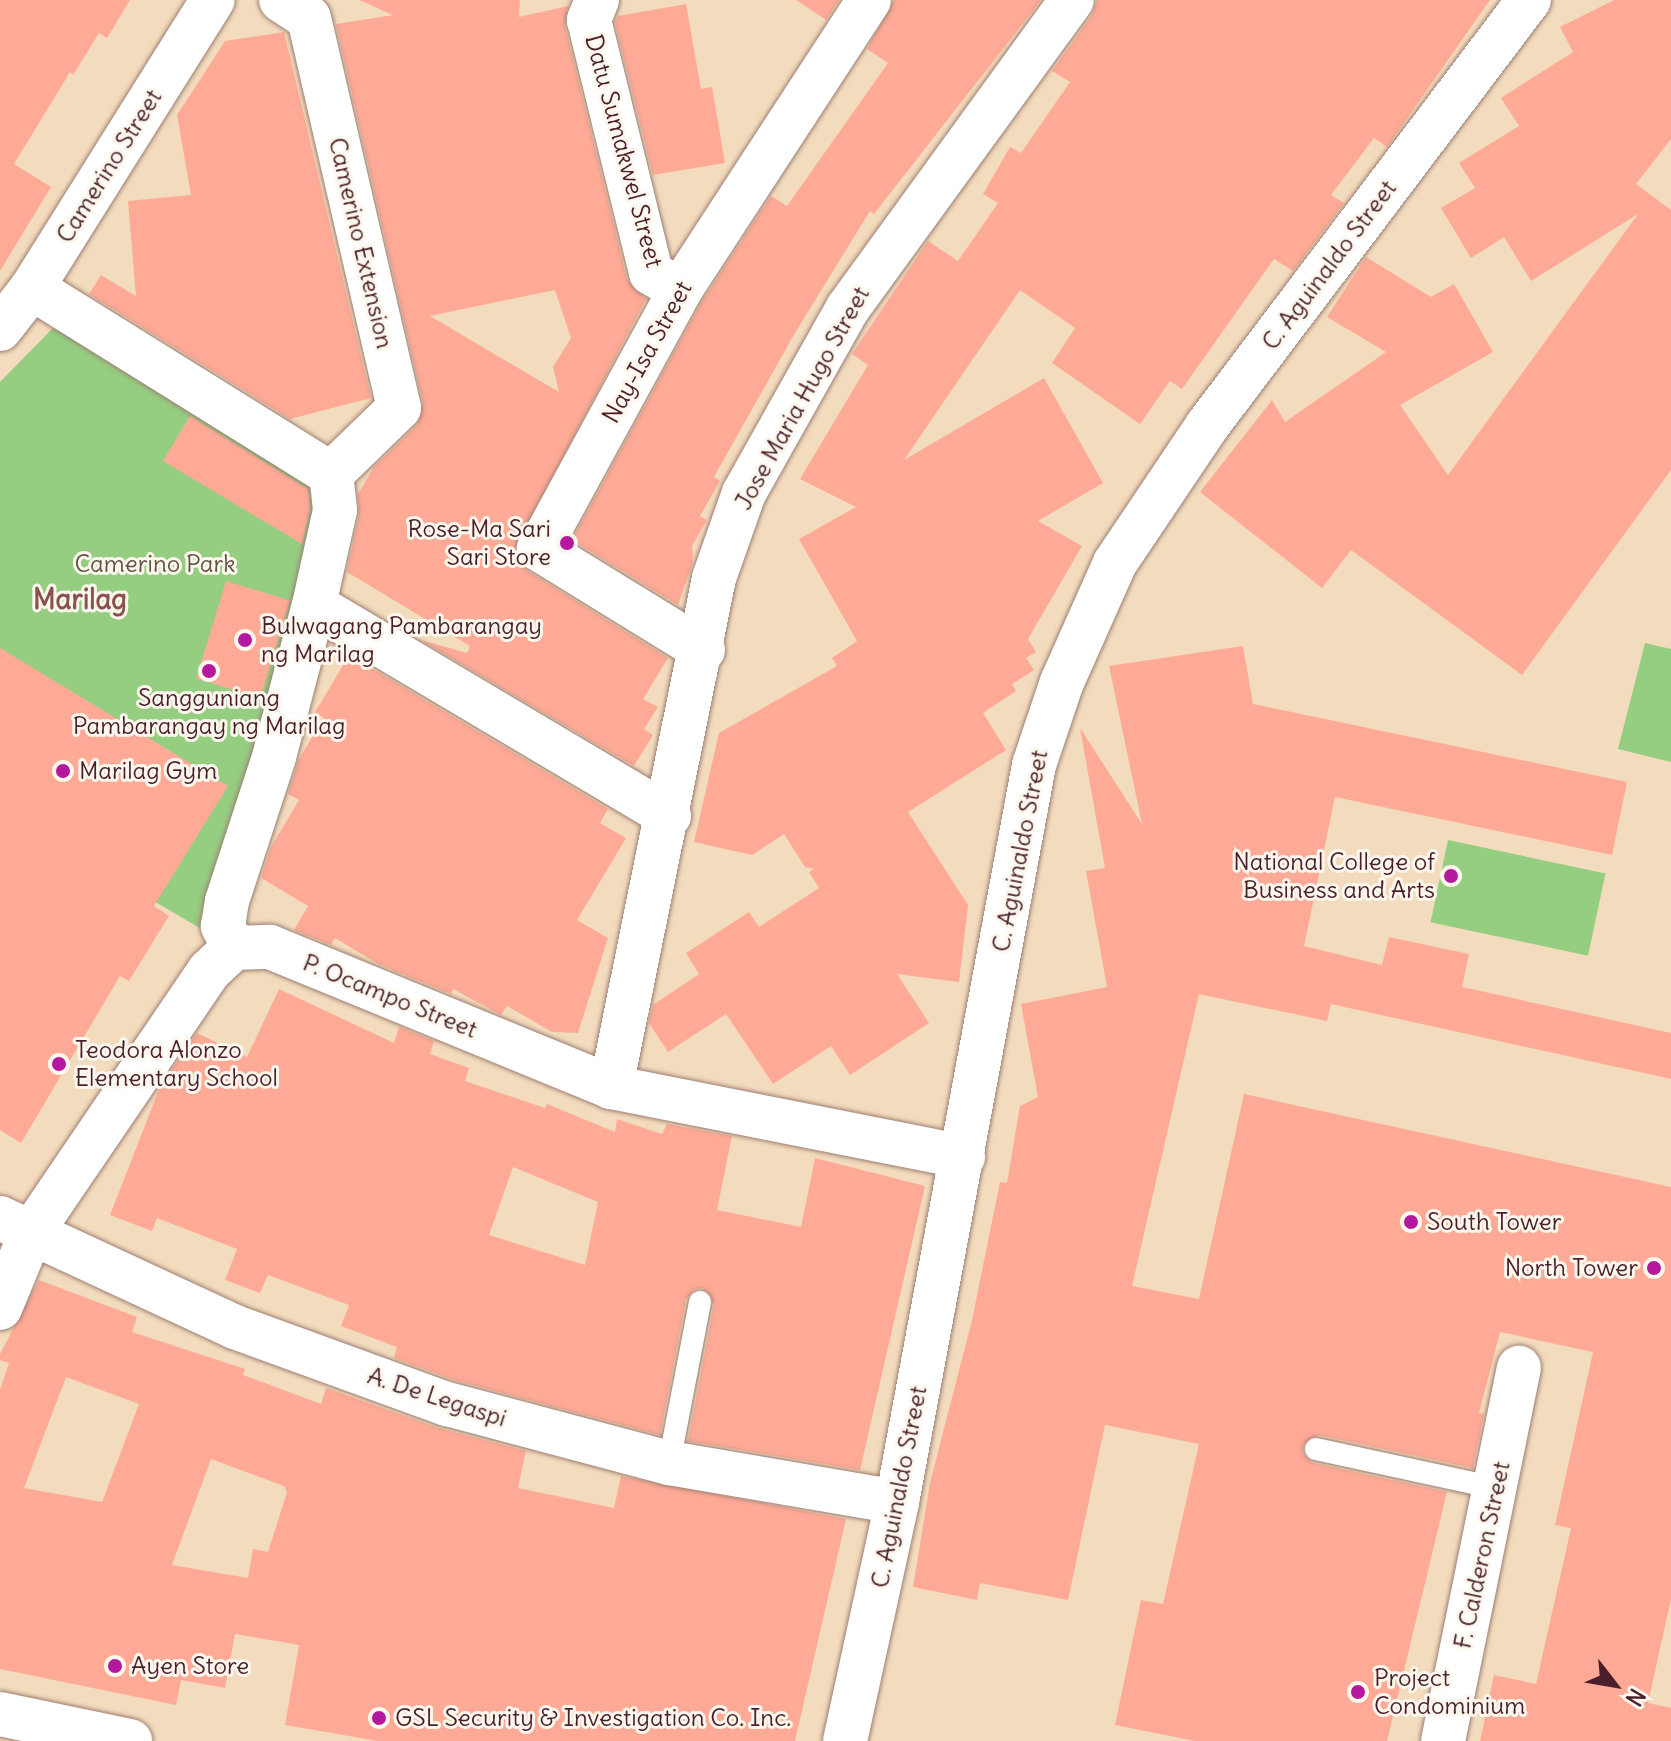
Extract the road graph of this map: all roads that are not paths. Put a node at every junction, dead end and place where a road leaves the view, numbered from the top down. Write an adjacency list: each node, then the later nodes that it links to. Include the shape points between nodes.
1 (213, 0): 7 (street, Camerino Street)
2 (281, 0): 10 (street, Camerino Extension, via 309,18 399,408)
3 (597, 0): 8 (street, Datu Sumakwel Street, via 589,20 651,273)
4 (869, 0): 8 (street, Nay-Isa Street)
5 (1072, 0): 12 (street, Jose Maria Hugo Street, via 833,335 744,493 714,578)
6 (1529, 0): 16 (street, C. Aguinaldo Street, via 1207,426 1115,563 1086,622 1034,765)
7 (32, 288): 9 (street, Camerino Street); 10 (street)
8 (680, 290): 12 (street, Nay-Isa Street, via 539,549)
9 (0, 329)
10 (331, 474): 11 (street, via 335,510)
11 (314, 605): 13 (street); 14 (street, via 274,757 227,901 223,926)
12 (703, 650): 13 (street, Jose Maria Hugo Street)
13 (669, 816): 15 (street, Jose Maria Hugo Street)
14 (234, 948): 15 (street, P. Ocampo Street, via 270,947); 17 (street, via 209,971)
15 (611, 1087): 16 (street, P. Ocampo Street)
16 (963, 1157): 24 (street, C. Aguinaldo Street)
17 (16, 1226): 19 (street); 22 (street, A. De Legaspi, via 235,1327 447,1404)
18 (700, 1302): 22 (lane)
19 (0, 1308)
20 (1519, 1368): 23 (street, F. Calderon Street)
21 (1316, 1449): 23 (lane)
22 (669, 1463): 24 (street, A. De Legaspi)
23 (1497, 1488): 28 (street, F. Calderon Street)
24 (897, 1502): 27 (street, C. Aguinaldo Street)
25 (0, 1714): 26 (street)
26 (130, 1741)
27 (845, 1741)
28 (1443, 1741)

